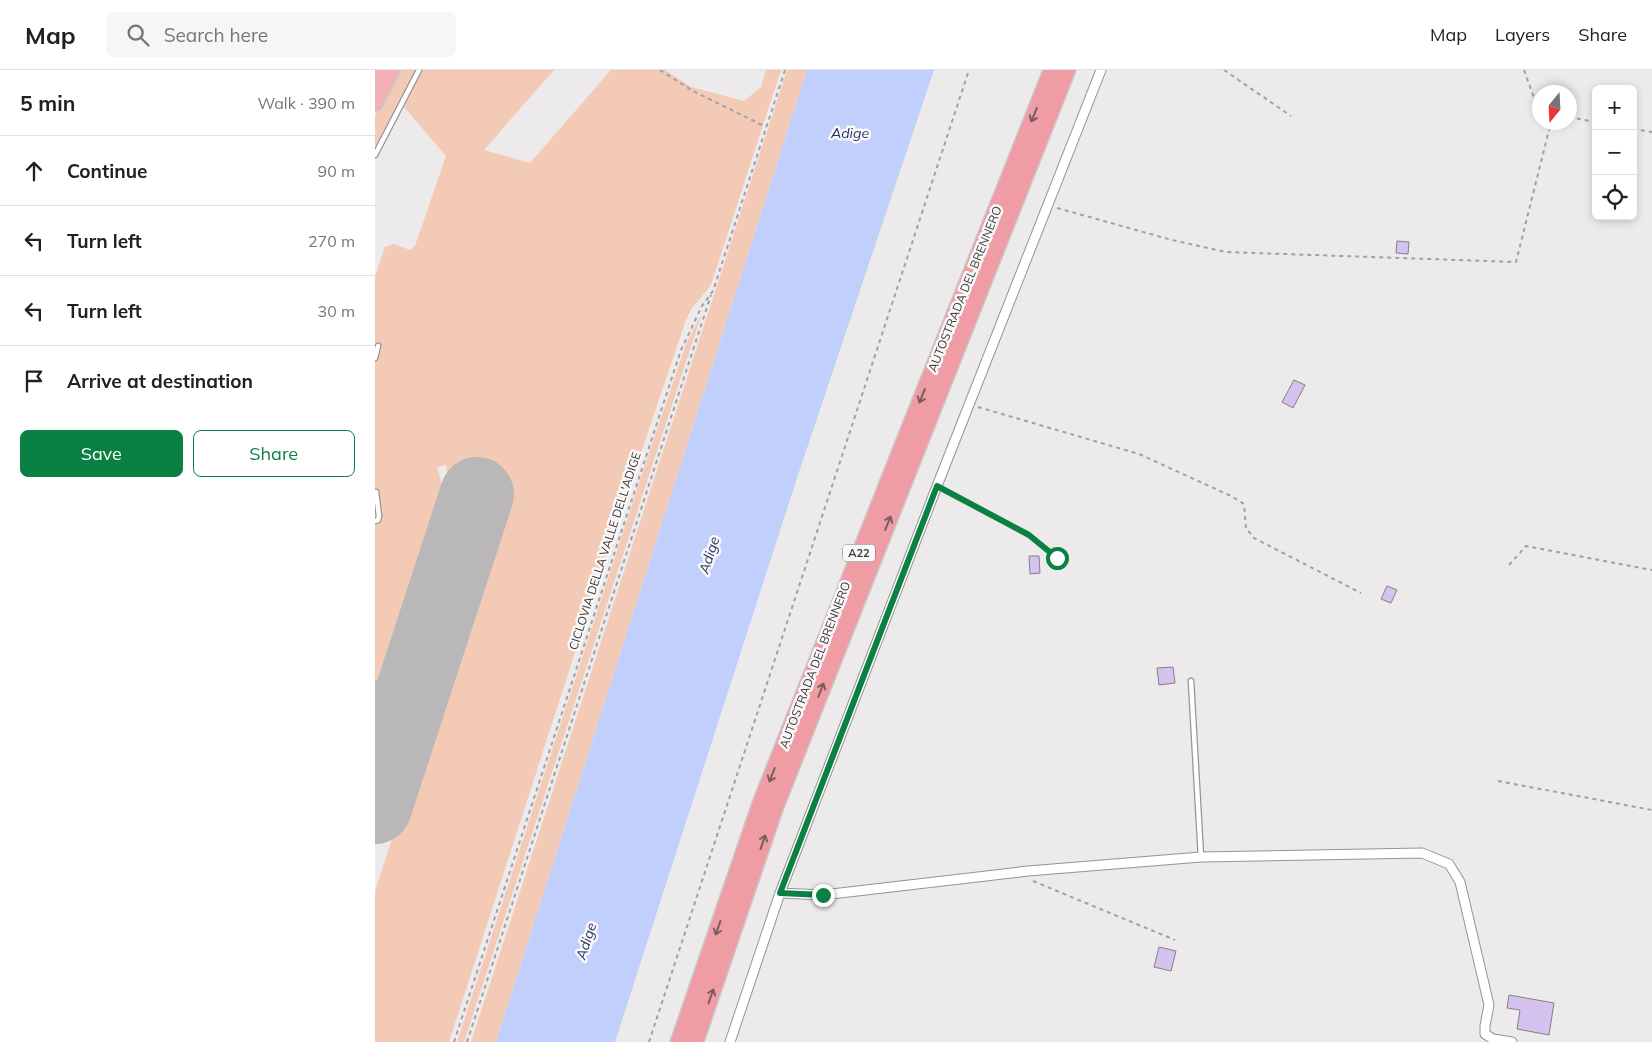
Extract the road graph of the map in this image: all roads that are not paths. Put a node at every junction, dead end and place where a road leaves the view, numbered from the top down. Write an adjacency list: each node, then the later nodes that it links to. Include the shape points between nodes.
1 (377, 70): 7 (highway)
2 (392, 70): 8 (highway)
3 (419, 70): 9 (lane)
4 (1052, 70): 17 (highway, AUTOSTRADA DEL BRENNERO / A22, one-way to 17, via 761,803)
5 (1067, 70): 18 (highway, AUTOSTRADA DEL BRENNERO / A22, one-way to 5, via 775,807)
6 (1101, 70): 16 (street)
7 (375, 74)
8 (375, 103)
9 (375, 155)
10 (378, 346): 11 (lane)
11 (375, 358)
12 (376, 492): 13 (lane, via 379,516)
13 (375, 521)
14 (1191, 681): 15 (lane)
15 (1201, 857): 16 (street, via 1015,872 823,895); 20 (street, via 1422,853 1449,864 1461,882 1489,1005 1485,1034)
16 (780, 893): 19 (street)
17 (679, 1042)
18 (695, 1042)
19 (730, 1042)
20 (1511, 1042)

